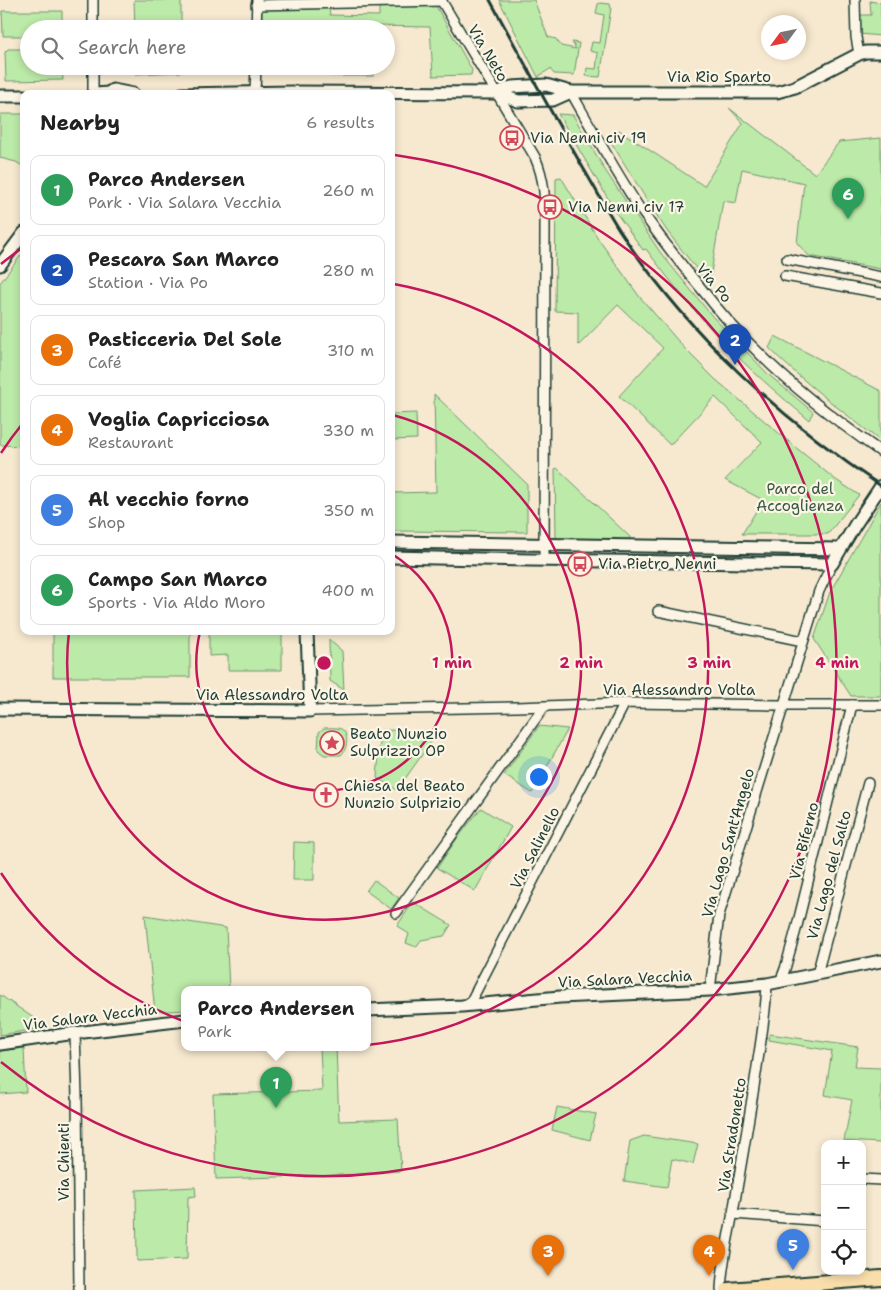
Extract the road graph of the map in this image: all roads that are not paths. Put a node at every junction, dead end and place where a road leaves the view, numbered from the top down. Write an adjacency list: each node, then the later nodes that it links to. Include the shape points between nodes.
1 (93, 0): 5 (street)
2 (442, 0): 4 (street); 15 (street, Via Neto)
3 (856, 0): 8 (street)
4 (256, 2): 6 (street)
5 (93, 20)
6 (256, 20)
7 (881, 52): 8 (street)
8 (859, 54): 13 (street, Via Rio Sparto, via 794,88 778,92)
9 (96, 75): 11 (street)
10 (256, 75): 12 (street)
11 (104, 90)
12 (256, 90)
13 (571, 92): 15 (street, Via Rio Sparto, via 546,85 512,87); 24 (street, Via Po, via 641,210 721,313 789,381)
14 (395, 93): 15 (street, Via Rio Sparto)
15 (496, 93): 27 (street, via 535,157 544,186)
16 (0, 96): 17 (street)
17 (20, 96)
18 (20, 238): 20 (street)
19 (787, 259): 22 (street)
20 (0, 265)
21 (785, 276): 23 (street)
22 (881, 277)
23 (881, 293)
24 (881, 452)
25 (881, 486): 28 (street)
26 (395, 542): 27 (street)
27 (544, 544): 28 (street); 30 (street)
28 (840, 549): 31 (street)
29 (395, 557): 30 (street)
30 (544, 560): 31 (street)
31 (832, 564): 34 (street, via 819,591)
32 (658, 611): 34 (street)
33 (307, 635): 41 (street)
34 (803, 642): 36 (street)
35 (625, 703): 36 (street, Via Alessandro Volta); 39 (street, Via Alessandro Volta); 49 (street, Via Salinello)
36 (783, 705): 37 (street, Via Alessandro Volta); 48 (street, Via Lago Sant'Angelo, via 719,915)
37 (852, 705): 38 (street, Via Alessandro Volta); 46 (street, Via Biferno)
38 (881, 705)
39 (544, 707): 41 (street, Via Alessandro Volta); 43 (street)
40 (0, 709): 41 (street, Via Alessandro Volta)
41 (310, 711)
42 (868, 783): 45 (street, Via Lago del Salto)
43 (396, 913)
44 (881, 961): 45 (street, Via Salara Vecchia)
45 (817, 974): 46 (street, Via Salara Vecchia)
46 (780, 982): 47 (street, Via Salara Vecchia)
47 (767, 984): 48 (street, Via Salara Vecchia); 56 (street, Via Stradonetto, via 755,1083)
48 (710, 990): 49 (street, Via Salara Vecchia)
49 (468, 1005): 50 (street, Via Salara Vecchia)
50 (371, 1010)
51 (181, 1021): 52 (street, Via Salara Vecchia)
52 (75, 1034): 53 (street, Via Salara Vecchia); 59 (street, Via Chienti)
53 (0, 1044)
54 (866, 1179): 55 (street)
55 (881, 1180)
56 (733, 1214): 57 (street); 60 (street, Via Stradonetto, via 725,1250)
57 (821, 1220)
58 (881, 1278): 61 (main road)
59 (78, 1290)
60 (722, 1290)
61 (728, 1290)

